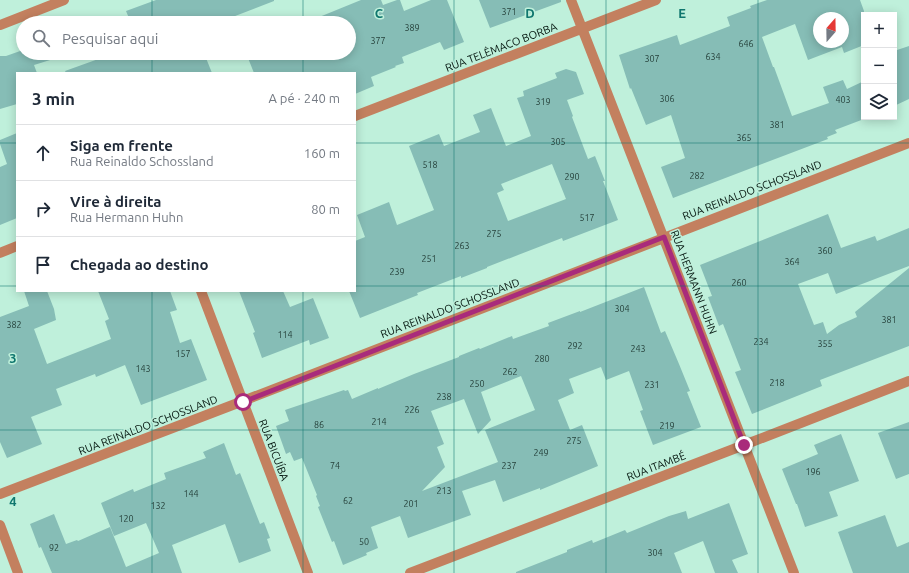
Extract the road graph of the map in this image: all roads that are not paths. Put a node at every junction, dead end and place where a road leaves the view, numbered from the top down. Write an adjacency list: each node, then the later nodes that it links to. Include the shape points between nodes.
1 (64, 0): 4 (street)
2 (571, 0): 7 (street, RUA HERMANN HUHN)
3 (656, 0): 7 (street, RUA TELÊMACO BORBA)
4 (23, 16)
5 (16, 19): 6 (street)
6 (0, 25)
7 (582, 28): 8 (street, RUA TELÊMACO BORBA); 10 (street, RUA HERMANN HUHN)
8 (356, 116)
9 (909, 143): 10 (street, RUA REINALDO SCHOSSLAND)
10 (664, 237): 15 (street, RUA REINALDO SCHOSSLAND); 16 (street, RUA HERMANN HUHN)
11 (16, 246): 12 (street)
12 (0, 253)
13 (201, 292): 15 (street, RUA BICUÍBA)
14 (909, 380): 16 (street, RUA ITAMBÉ)
15 (243, 402): 17 (street, RUA REINALDO SCHOSSLAND); 20 (street, RUA BICUÍBA)
16 (744, 445): 21 (street, RUA ITAMBÉ); 22 (street, RUA HERMANN HUHN)
17 (0, 494)
18 (0, 526): 19 (street)
19 (18, 573)
20 (308, 573)
21 (410, 573)
22 (794, 573)

